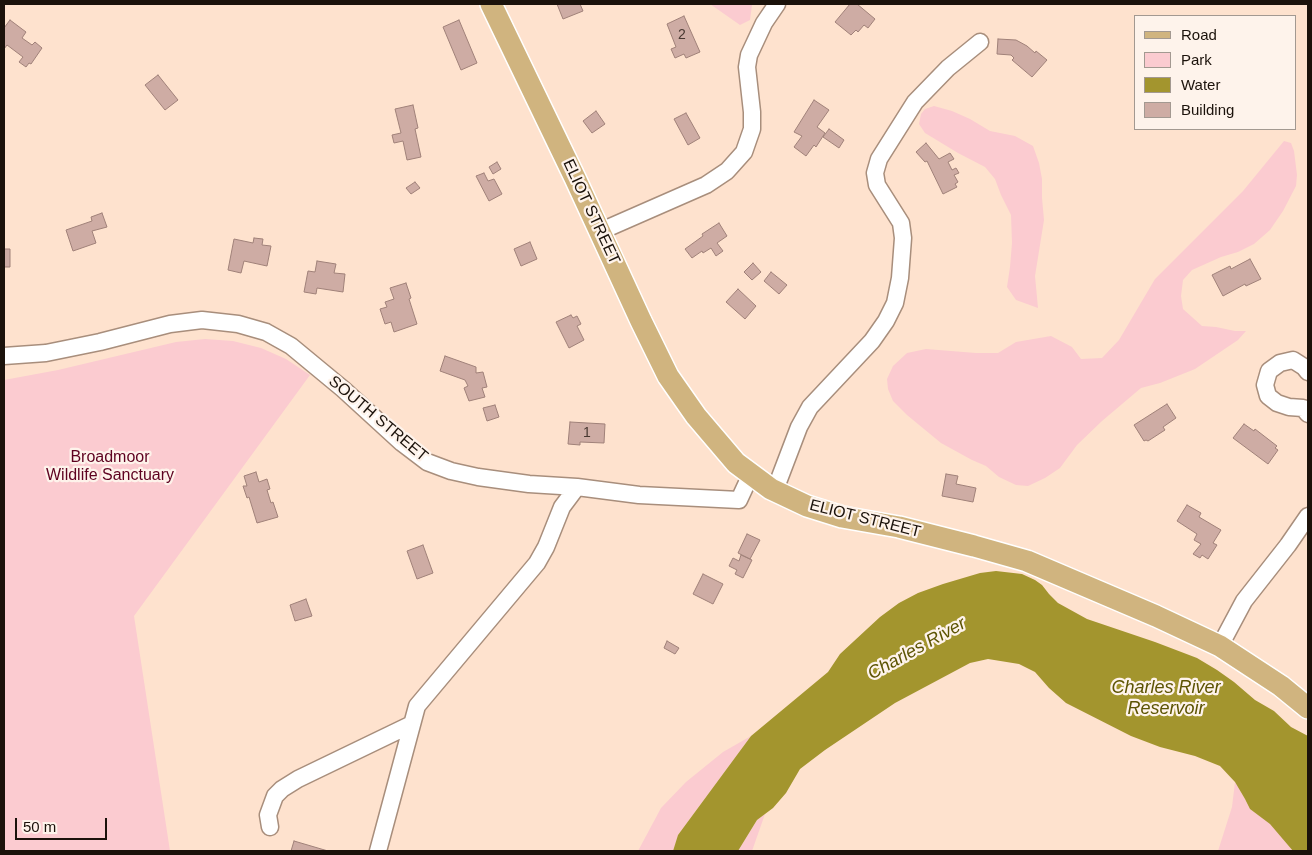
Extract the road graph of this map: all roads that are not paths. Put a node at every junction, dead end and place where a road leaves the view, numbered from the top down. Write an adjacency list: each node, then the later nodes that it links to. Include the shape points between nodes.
1 (491, 4): 4 (main road, ELIOT STREET)
2 (777, 4): 4 (street, via 749,55 752,129 744,152 727,171 706,185)
3 (980, 42): 10 (street, via 948,68 915,102 879,159 875,173 877,185 901,223 903,238 895,303 872,341 810,407)
4 (601, 231): 8 (main road, ELIOT STREET, via 668,376 696,416 736,463)
5 (4, 356): 9 (street, SOUTH STREET, via 46,353 170,324 202,320 238,324 266,332 291,346 427,462 478,477)
6 (1308, 372): 7 (street, via 1293,360 1280,363 1269,371 1265,385 1268,396 1277,403)
7 (1307, 407)
8 (751, 474): 9 (street, SOUTH STREET, via 739,500 639,495); 10 (main road, ELIOT STREET)
9 (577, 487): 14 (street, via 562,507 537,563 417,706)
10 (775, 490): 12 (main road, ELIOT STREET, via 807,506 842,517 899,527 1027,561)
11 (1308, 516): 12 (street, via 1244,601)
12 (1220, 646): 13 (main road, ELIOT STREET)
13 (1308, 708)
14 (412, 724): 15 (street, via 282,789 268,815); 16 (street)
15 (270, 827)
16 (378, 851)

